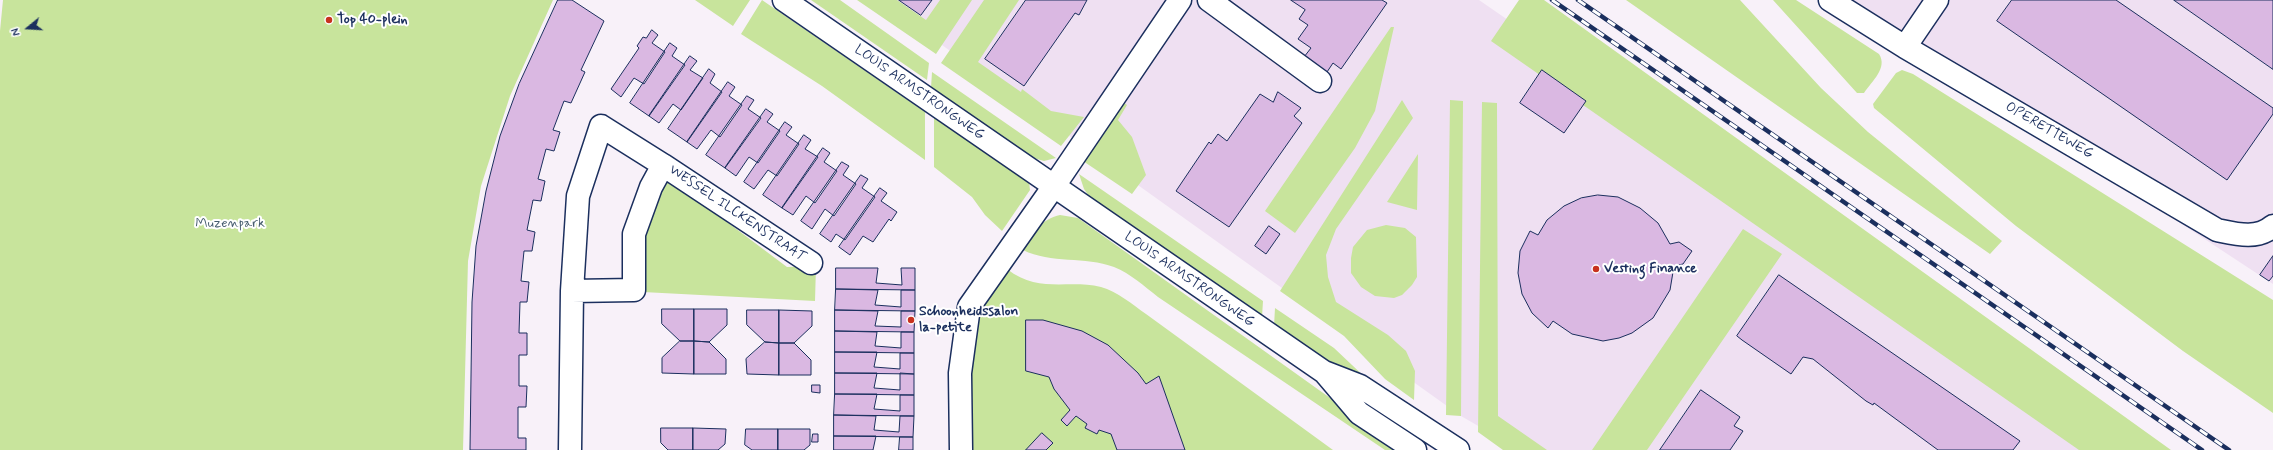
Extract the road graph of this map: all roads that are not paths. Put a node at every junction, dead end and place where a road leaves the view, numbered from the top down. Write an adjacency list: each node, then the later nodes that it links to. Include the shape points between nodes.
1 (784, 0): 9 (street, LOUIS ARMSTRONGWEG)
2 (1180, 0): 9 (street)
3 (1209, 0): 7 (street)
4 (1830, 0): 6 (street, OPERETTEWEG)
5 (1938, 0): 6 (street)
6 (1905, 47): 10 (street, OPERETTEWEG, via 2217,230 2244,236 2268,231)
7 (1320, 81)
8 (663, 165): 11 (street, WESSEL ILCKENSTRAAT); 12 (street, WESSEL ILCKENSTRAAT, via 651,187 634,234 634,290); 12 (street, WESSEL ILCKENSTRAAT, via 601,126 578,196)
9 (1054, 186): 13 (street, LOUIS ARMSTRONGWEG); 15 (street, via 970,307 960,373)
10 (2273, 226)
11 (811, 263)
12 (572, 291): 14 (street, WESSEL ILCKENSTRAAT)
13 (1324, 372): 16 (street, LOUIS ARMSTRONGWEG, via 1359,413); 17 (street, LOUIS ARMSTRONGWEG, via 1360,386)
14 (570, 450)
15 (961, 450)
16 (1415, 450)
17 (1458, 450)

